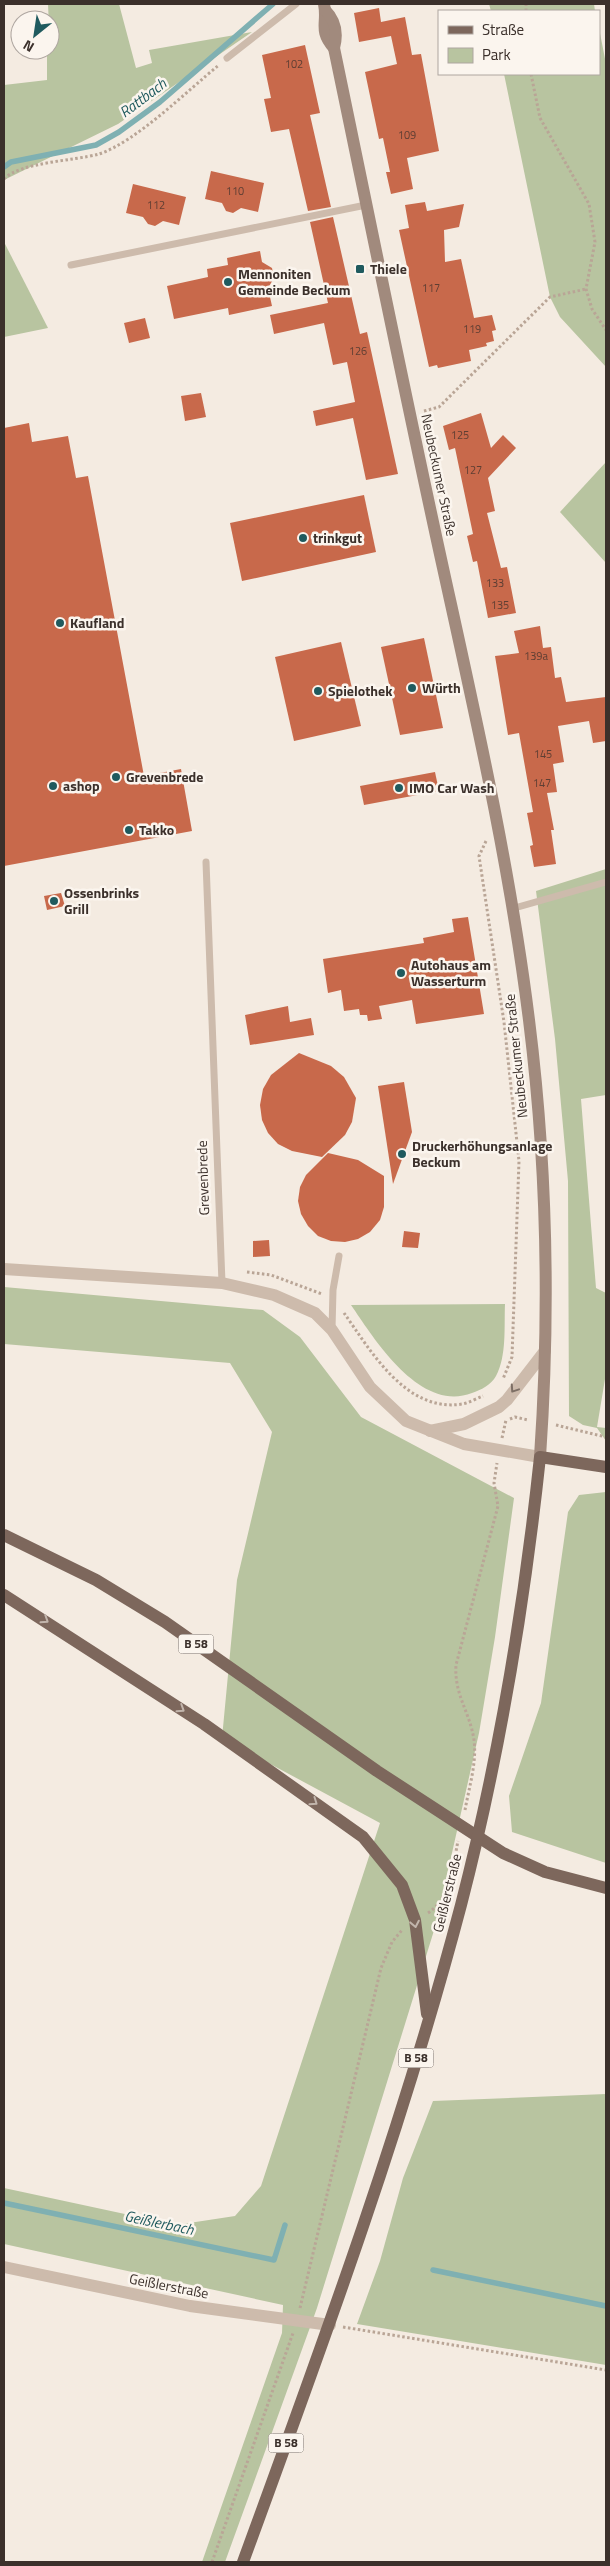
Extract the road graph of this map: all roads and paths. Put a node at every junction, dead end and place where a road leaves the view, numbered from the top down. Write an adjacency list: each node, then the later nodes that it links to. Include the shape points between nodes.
1 (296, 4): 3 (lane)
2 (325, 7): 6 (main road, Neubeckumer Straße, via 333,19 337,38 334,48)
3 (227, 58): 5 (path, via 140,131 100,153 21,168)
4 (532, 75): 8 (path, via 540,118 589,204 595,242)
5 (4, 179)
6 (366, 205): 7 (lane); 10 (main road, Neubeckumer Straße)
7 (72, 265)
8 (586, 289): 9 (path, via 592,309); 10 (path, via 550,297 439,407)
9 (606, 330)
10 (411, 414): 11 (main road, Neubeckumer Straße)
11 (496, 818): 14 (main road, Neubeckumer Straße); 22 (path, via 479,856 504,1022 518,1162 512,1357)
12 (206, 862): 16 (lane, Grevenbrede)
13 (606, 882): 14 (lane)
14 (512, 909): 21 (main road, Neubeckumer Straße, via 529,1018 539,1121 544,1216)
15 (339, 1256): 19 (lane)
16 (222, 1268): 18 (lane, Grevenbrede); 19 (path, via 271,1275 324,1295)
17 (4, 1269): 18 (street)
18 (222, 1283): 20 (street, via 274,1294 314,1313)
19 (332, 1302): 20 (lane); 23 (path, via 342,1310 398,1384 433,1403 462,1404 491,1393)
20 (332, 1330): 24 (street, via 370,1387 406,1421)
21 (545, 1352): 23 (street, one-way to 23); 26 (main road, Neubeckumer Straße)
22 (502, 1382)
23 (499, 1407): 24 (street, via 464,1424); 25 (path, via 506,1421)
24 (430, 1431): 25 (street, via 464,1444)
25 (498, 1450): 26 (street); 30 (path, via 494,1483 498,1506 456,1665 457,1690 474,1740)
26 (540, 1457): 27 (main road); 34 (main road, Geißlerstraße / B 58, via 521,1616 489,1784 465,1887)
27 (606, 1467)
28 (4, 1535): 32 (main road, B 58, via 96,1580 165,1622 378,1771 503,1853 545,1872)
29 (4, 1595): 33 (main road, one-way to 33, via 204,1724 363,1837 402,1885)
30 (472, 1774)
31 (450, 1878): 33 (path, via 439,1905)
32 (606, 1888)
33 (415, 1920): 34 (main road, one-way to 34); 36 (path, via 399,1932 380,1968)
34 (428, 2018): 37 (main road, Geißlerstraße / B 58)
35 (4, 2267): 36 (street, Geißlerstraße, via 190,2306)
36 (296, 2322): 37 (street, Geißlerstraße); 39 (path)
37 (330, 2325): 38 (path); 40 (main road, Geißlerstraße / B 58)
38 (606, 2370)
39 (212, 2562)
40 (243, 2562)

